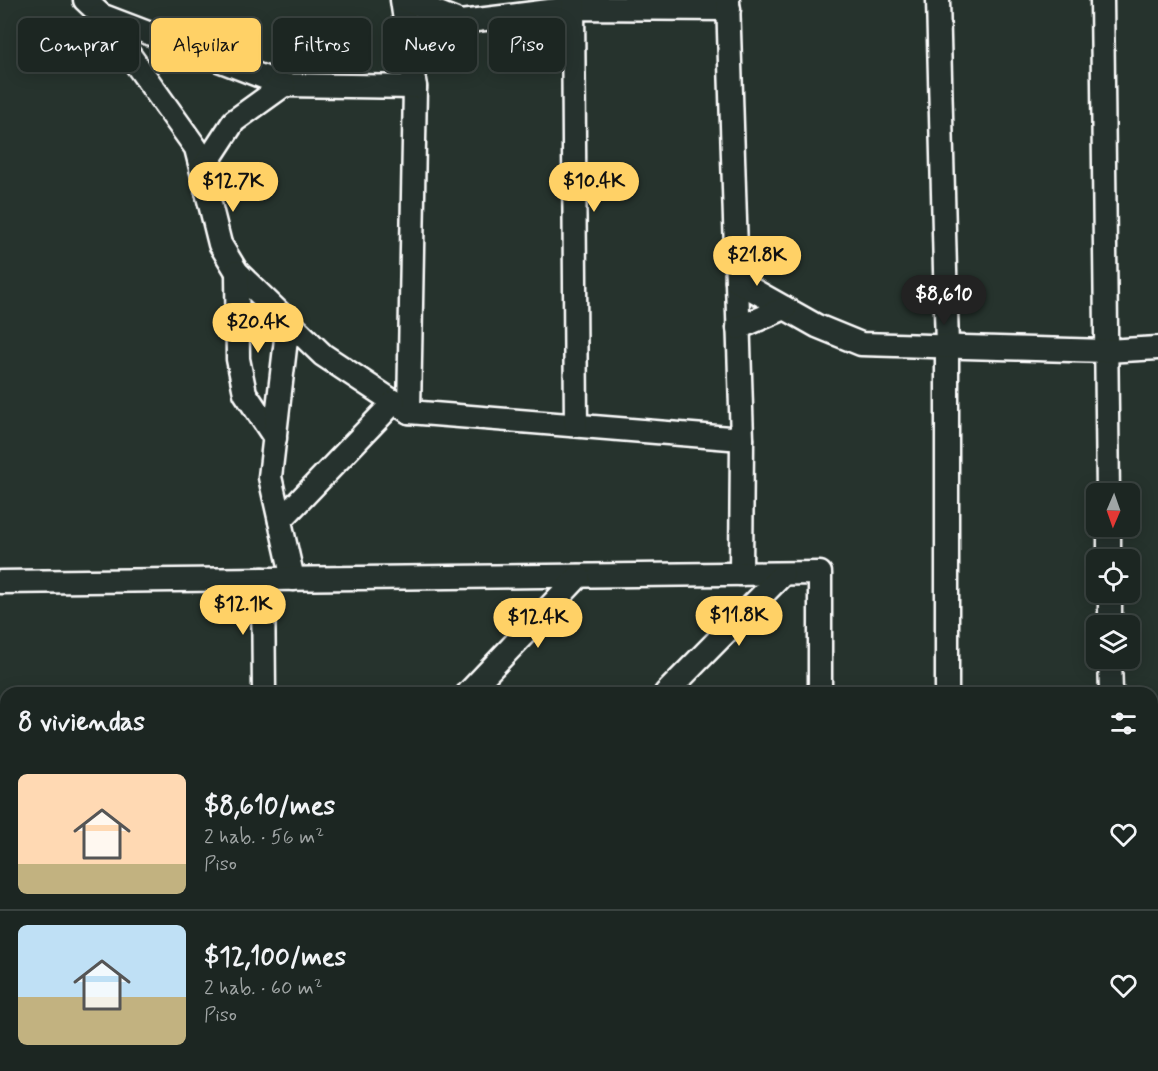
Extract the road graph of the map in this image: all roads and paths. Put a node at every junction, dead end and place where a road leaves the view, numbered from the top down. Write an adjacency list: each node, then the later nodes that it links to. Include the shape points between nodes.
1 (404, 0): 7 (street); 8 (street)
2 (938, 0): 19 (street)
3 (1102, 0): 21 (street)
4 (573, 4): 5 (street); 9 (street); 23 (street)
5 (729, 4): 15 (street)
6 (93, 8): 11 (street); 13 (street, via 196,148)
7 (406, 18)
8 (451, 18)
9 (477, 19)
10 (413, 72): 12 (street)
11 (284, 85): 12 (street); 13 (street, via 234,121)
12 (415, 87): 22 (street)
13 (202, 170): 14 (street, via 220,244)
14 (237, 272): 17 (street); 24 (street, via 238,359 245,393)
15 (737, 280): 16 (street); 18 (street)
16 (785, 308): 18 (street); 19 (street, via 861,344)
17 (288, 322): 22 (street, via 323,355); 24 (street)
18 (738, 328): 25 (street)
19 (947, 347): 21 (street); 39 (street)
20 (1158, 348): 21 (street)
21 (1106, 351): 26 (street)
22 (401, 407): 23 (street); 27 (street)
23 (576, 425): 25 (street)
24 (274, 438): 27 (street, via 270,477)
25 (742, 439): 28 (street)
26 (1108, 483)
27 (280, 521): 32 (street)
28 (741, 574): 29 (street); 30 (street)
29 (783, 574): 37 (street); 38 (street, via 820,573)
30 (579, 576): 32 (street); 36 (street)
31 (263, 579): 32 (street); 33 (street); 35 (street)
32 (294, 579)
33 (0, 582)
34 (1110, 669): 40 (street)
35 (264, 687)
36 (474, 687)
37 (672, 687)
38 (820, 687)
39 (947, 687)
40 (1111, 687)

